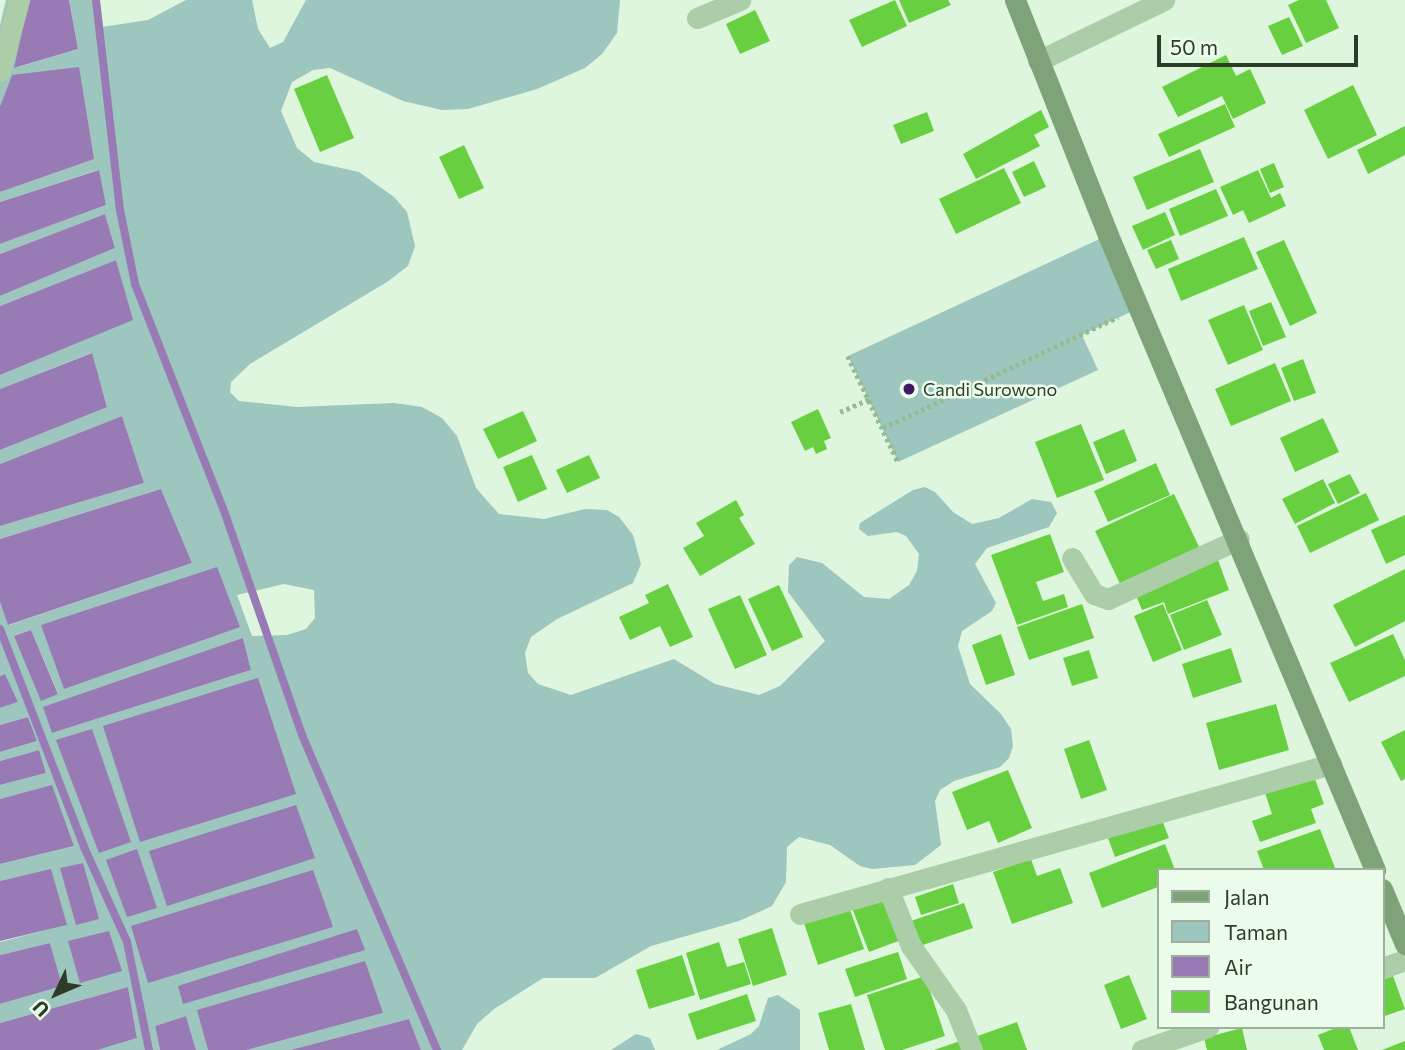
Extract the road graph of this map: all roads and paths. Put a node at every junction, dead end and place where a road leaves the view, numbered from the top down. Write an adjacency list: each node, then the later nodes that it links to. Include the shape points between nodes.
1 (19, 0): 7 (street)
2 (740, 0): 5 (street)
3 (1015, 0): 6 (street)
4 (1164, 0): 6 (street)
5 (697, 18)
6 (1038, 61): 8 (street)
7 (0, 71)
8 (1141, 307): 12 (path); 14 (street)
9 (848, 356): 10 (path)
10 (869, 399): 11 (path); 12 (path)
11 (840, 412)
12 (883, 428): 13 (path)
13 (898, 461)
14 (1239, 539): 15 (street, via 1108,599 1094,594); 16 (street)
15 (1072, 558)
16 (1331, 764): 17 (street); 18 (street)
17 (1374, 868)
18 (888, 888): 20 (street); 25 (street, via 911,946 956,1010)
19 (1384, 893): 21 (street)
20 (800, 914)
21 (1405, 944)
22 (1405, 960): 23 (street)
23 (1384, 967)
24 (1202, 1029): 26 (street)
25 (972, 1050)
26 (1142, 1050)

